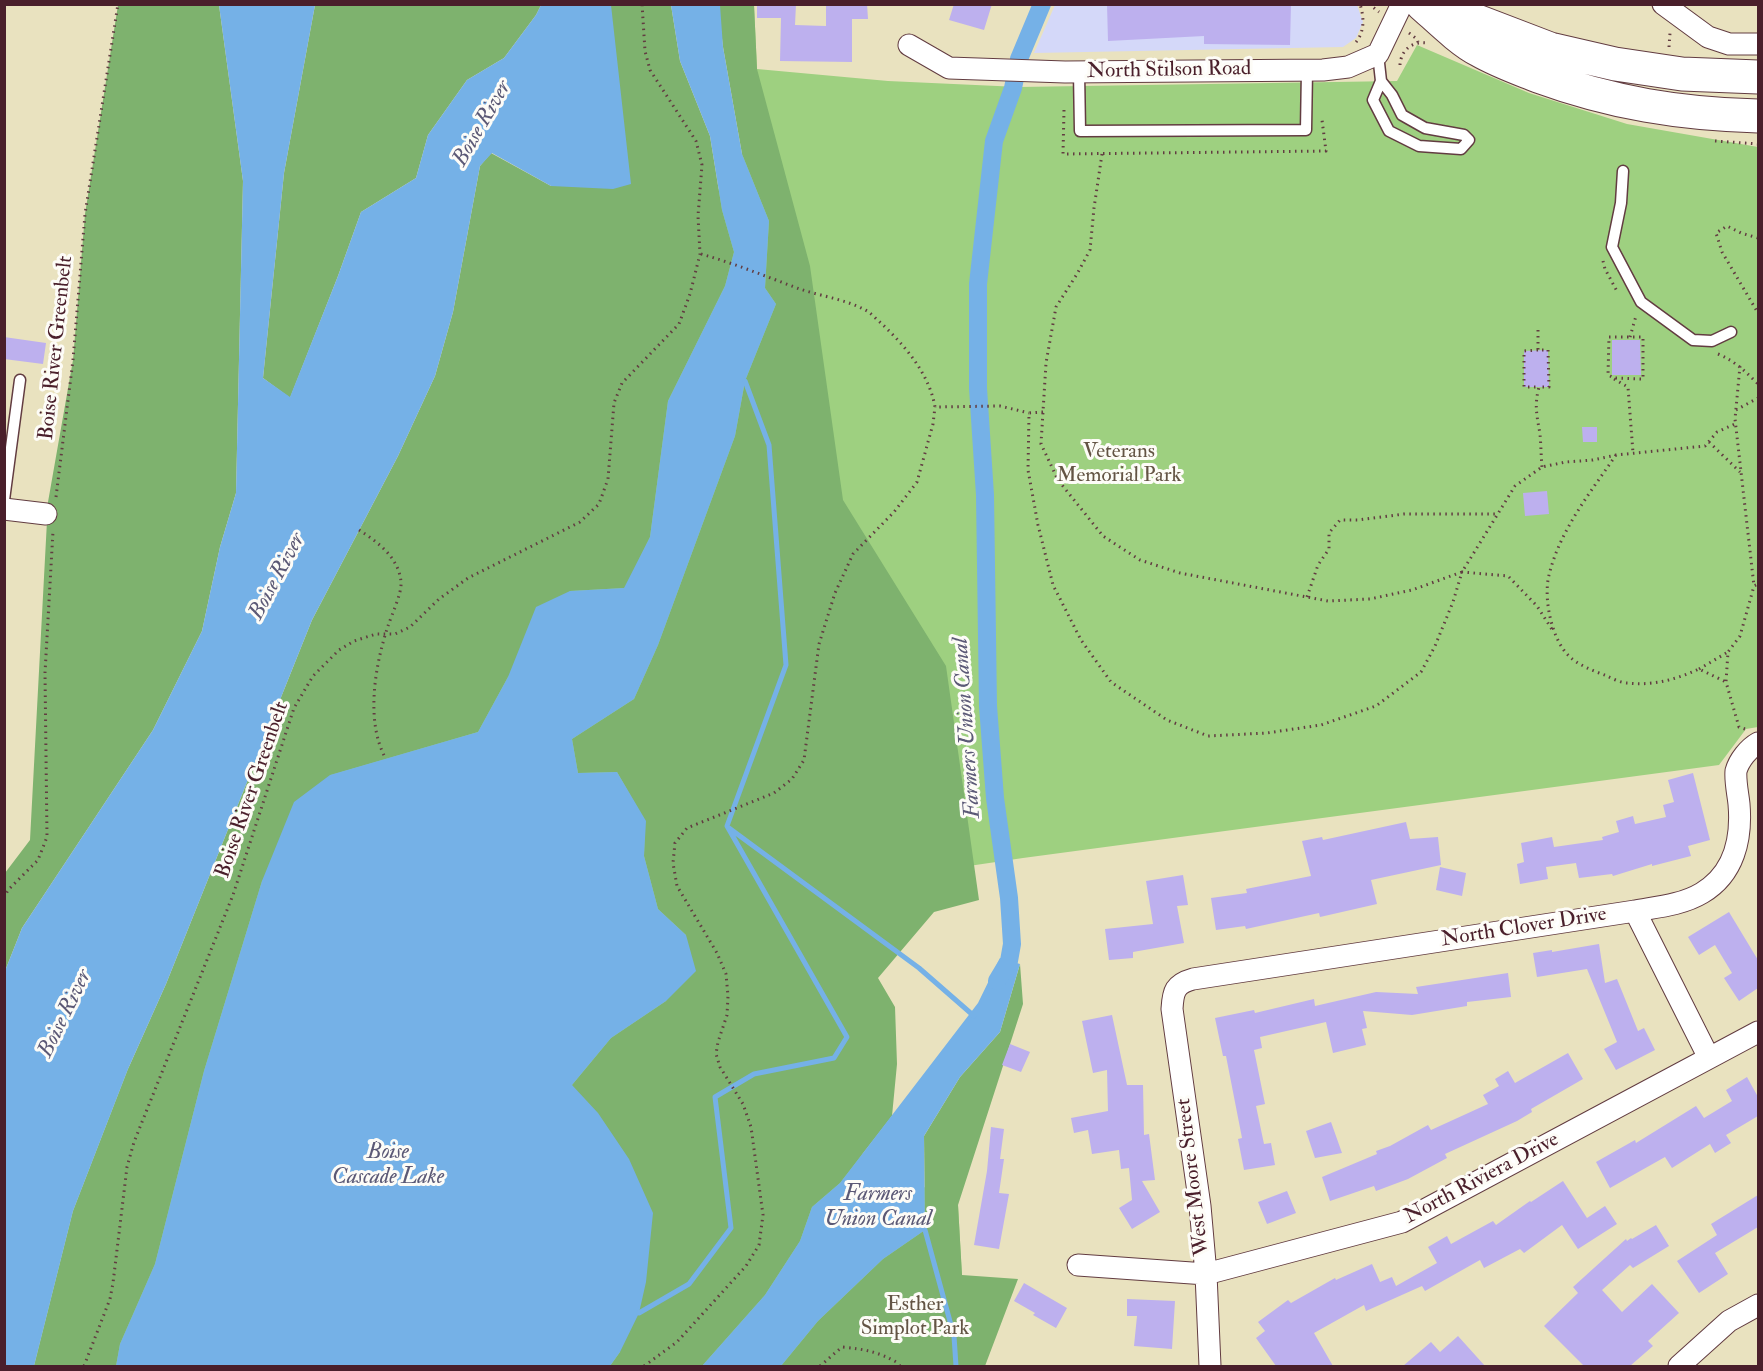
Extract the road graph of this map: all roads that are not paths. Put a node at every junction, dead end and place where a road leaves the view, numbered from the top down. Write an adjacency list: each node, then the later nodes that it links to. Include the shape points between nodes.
1 (1402, 4): 7 (street)
2 (1422, 4): 12 (main road, via 1477,49 1563,85 1640,105 1710,115)
3 (1435, 4): 10 (main road, via 1550,49 1615,64 1682,74)
4 (1667, 7): 5 (street, via 1708,37 1729,44)
5 (1758, 44)
6 (909, 45): 9 (street, North Stilson Road, via 949,68)
7 (1378, 54): 8 (street, North Stilson Road, via 1348,67); 11 (lane)
8 (1307, 70): 9 (street, North Stilson Road); 9 (lane, via 1306,130 1080,131)
9 (1079, 72)
10 (1758, 77)
11 (1381, 81): 11 (lane, via 1373,100 1389,131 1419,146 1461,149 1469,140 1464,135 1425,128 1402,115)
12 (1758, 116)
13 (1623, 171): 14 (lane, via 1612,247 1641,302 1693,340 1712,341)
14 (1731, 332)
15 (20, 380): 16 (lane)
16 (4, 500)
17 (4, 509): 18 (street)
18 (52, 514)
19 (1754, 736): 20 (street, North Clover Drive, via 1736,772 1740,823 1736,850 1722,875 1703,892 1683,902)
20 (1635, 911): 21 (street, North Clover Drive, via 1193,979); 23 (street)
21 (1176, 988): 25 (street, West Moore Street, via 1172,1009)
22 (1758, 1032): 23 (street, North Riviera Drive)
23 (1709, 1058): 25 (street, North Riviera Drive, via 1402,1222)
24 (1078, 1265): 25 (street, North Riviera Drive)
25 (1206, 1274): 27 (street, West Moore Street)
26 (1758, 1305): 28 (street, via 1729,1321)
27 (1210, 1366)
28 (1679, 1366)

